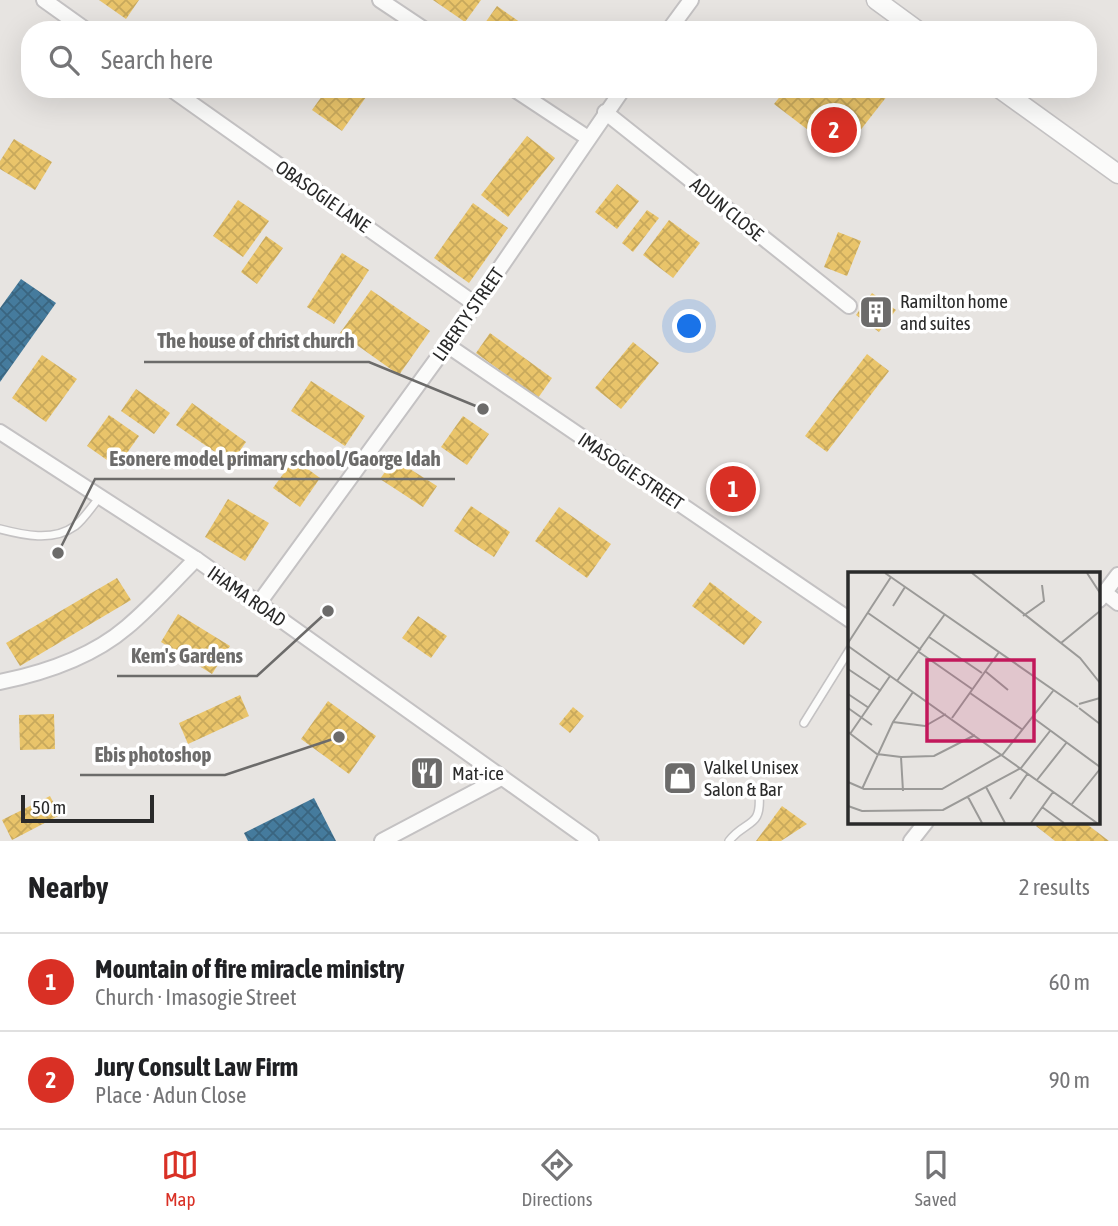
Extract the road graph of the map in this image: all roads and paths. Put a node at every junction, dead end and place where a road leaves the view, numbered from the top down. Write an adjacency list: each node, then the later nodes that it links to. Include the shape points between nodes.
1 (44, 0): 5 (street)
2 (380, 0): 6 (street)
3 (691, 0): 7 (street)
4 (876, 0): 8 (street)
5 (73, 21)
6 (412, 21)
7 (675, 21)
8 (905, 21)
9 (184, 98): 16 (street, OBASOGIE LANE)
10 (527, 98): 14 (street)
11 (616, 98): 13 (street, LIBERTY STREET)
12 (1012, 98): 15 (street)
13 (605, 112): 14 (street, LIBERTY STREET); 17 (street, ADUN CLOSE)
14 (587, 138): 16 (street, LIBERTY STREET)
15 (1118, 174)
16 (475, 304): 18 (street, LIBERTY STREET)
17 (849, 306)
18 (447, 345): 25 (street, LIBERTY STREET); 27 (street, IMASOGIE STREET)
19 (0, 432): 20 (street, IHAMA ROAD)
20 (100, 497): 21 (lane, via 76,526 62,533 45,536); 22 (street, IHAMA ROAD)
21 (0, 529)
22 (196, 559): 25 (street, IHAMA ROAD); 29 (street, via 126,628 41,673)
23 (1118, 575): 24 (street)
24 (1102, 596): 26 (street)
25 (259, 603): 31 (street, IHAMA ROAD)
26 (1118, 603)
27 (848, 620)
28 (848, 652): 30 (lane)
29 (0, 682)
30 (804, 723)
31 (501, 778): 34 (street); 35 (street, IHAMA ROAD)
32 (759, 794): 36 (lane, via 757,819)
33 (924, 824): 37 (street)
34 (382, 841)
35 (591, 841)
36 (729, 841)
37 (911, 841)

